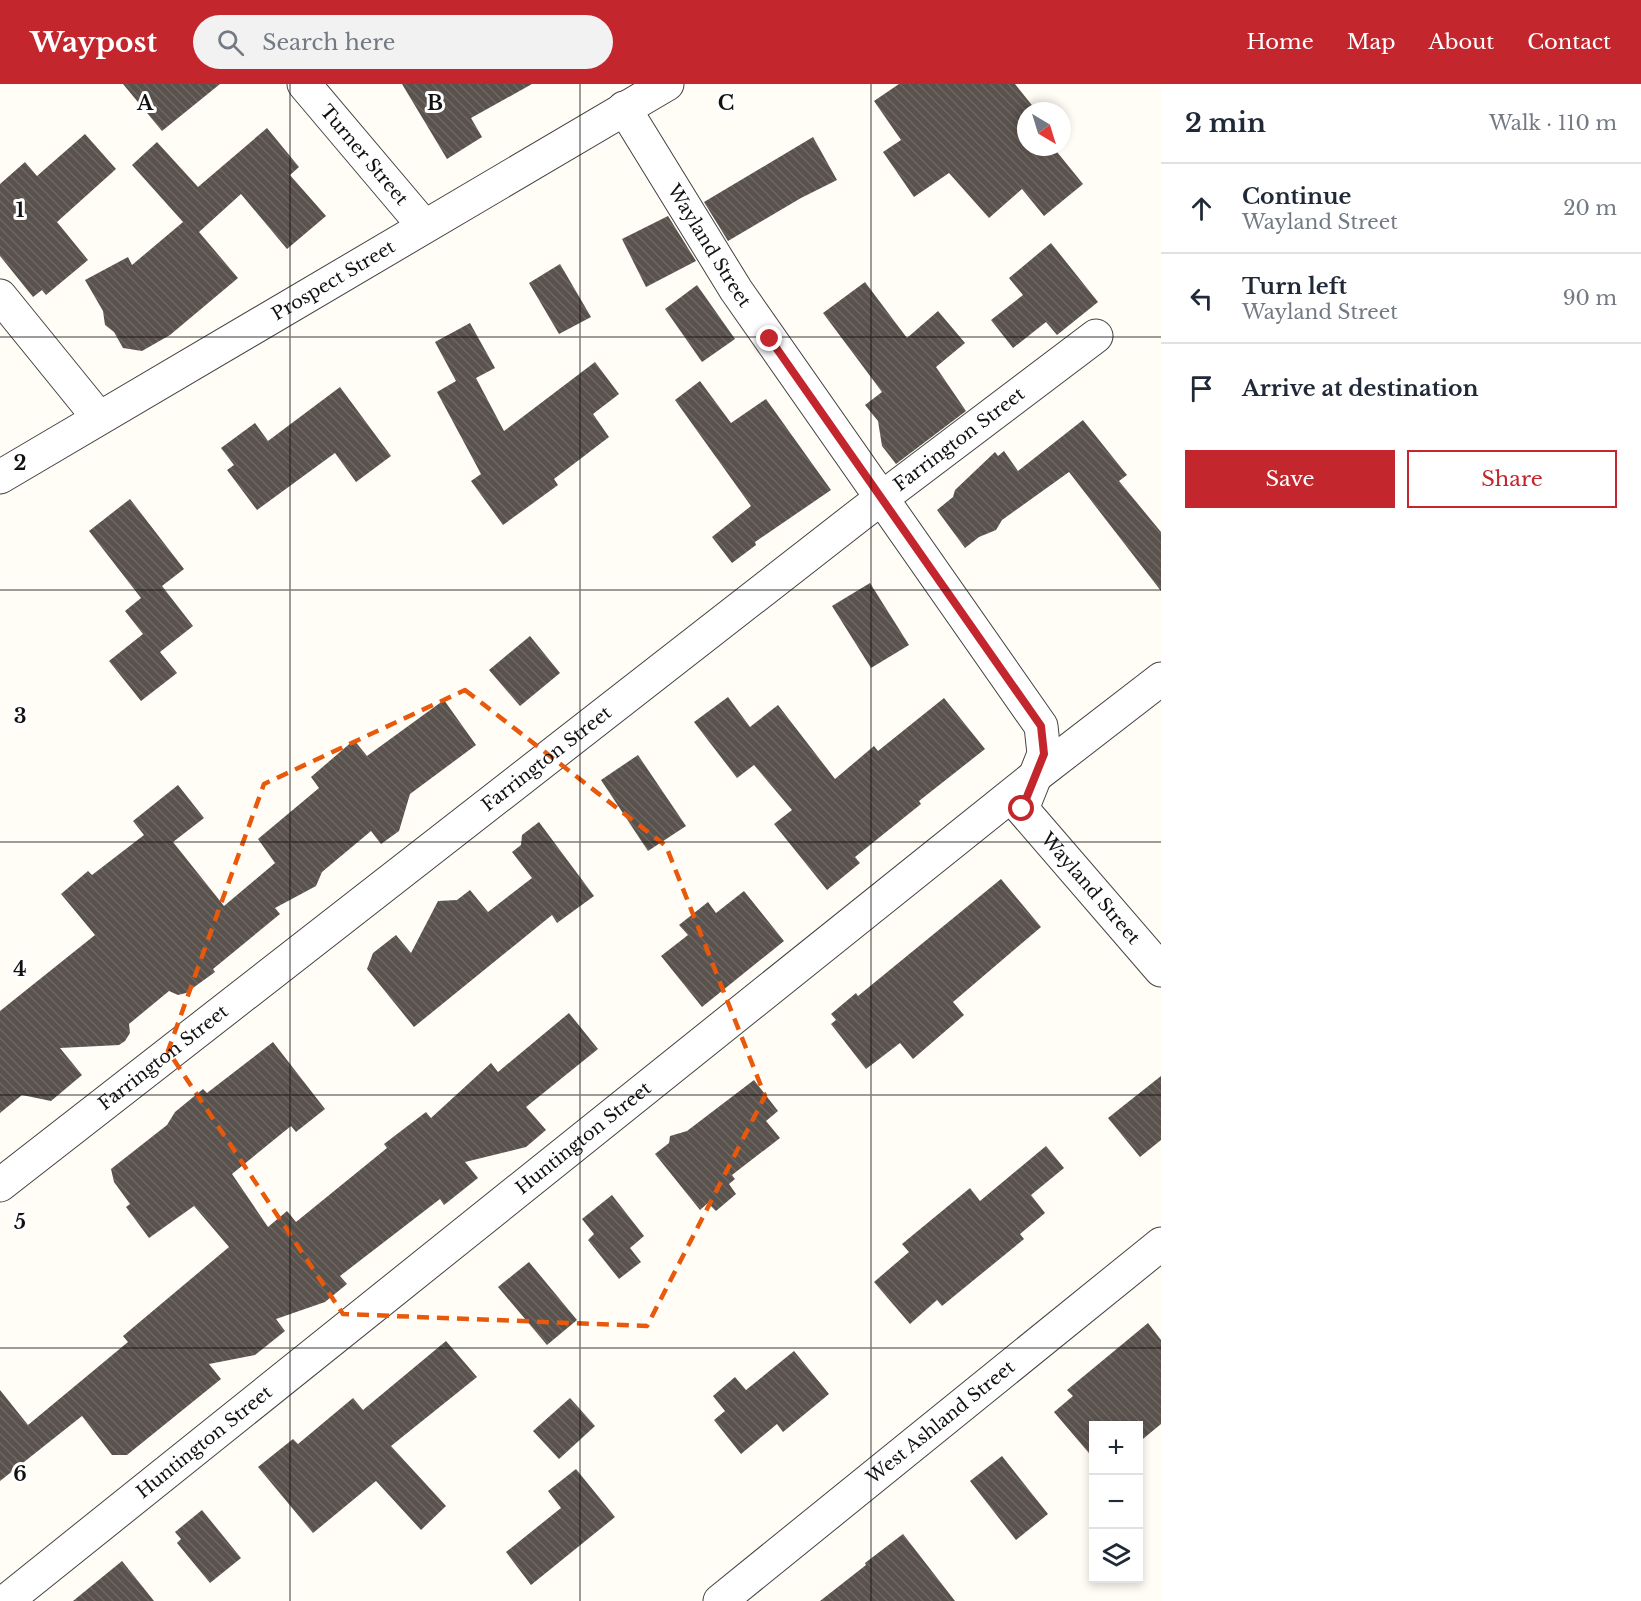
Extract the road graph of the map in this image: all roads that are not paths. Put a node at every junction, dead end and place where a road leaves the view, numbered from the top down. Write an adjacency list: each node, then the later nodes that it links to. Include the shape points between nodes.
1 (304, 84): 4 (street, Turner Street)
2 (667, 84): 3 (street, Prospect Street)
3 (624, 108): 4 (street, Prospect Street); 9 (street, Wayland Street, via 736,290)
4 (424, 226): 7 (street, Prospect Street)
5 (0, 296): 7 (street)
6 (1096, 336): 9 (street, Farrington Street)
7 (99, 418): 8 (street, Prospect Street)
8 (0, 477)
9 (883, 499): 11 (street, Wayland Street, via 1041,726 1044,754); 13 (street, Farrington Street)
10 (1161, 679): 11 (street, Huntington Street)
11 (1034, 777): 12 (street, Wayland Street, via 1022,809); 15 (street, Huntington Street)
12 (1161, 970)
13 (0, 1185)
14 (1161, 1244): 16 (street, West Ashland Street)
15 (6, 1601)
16 (720, 1601)

